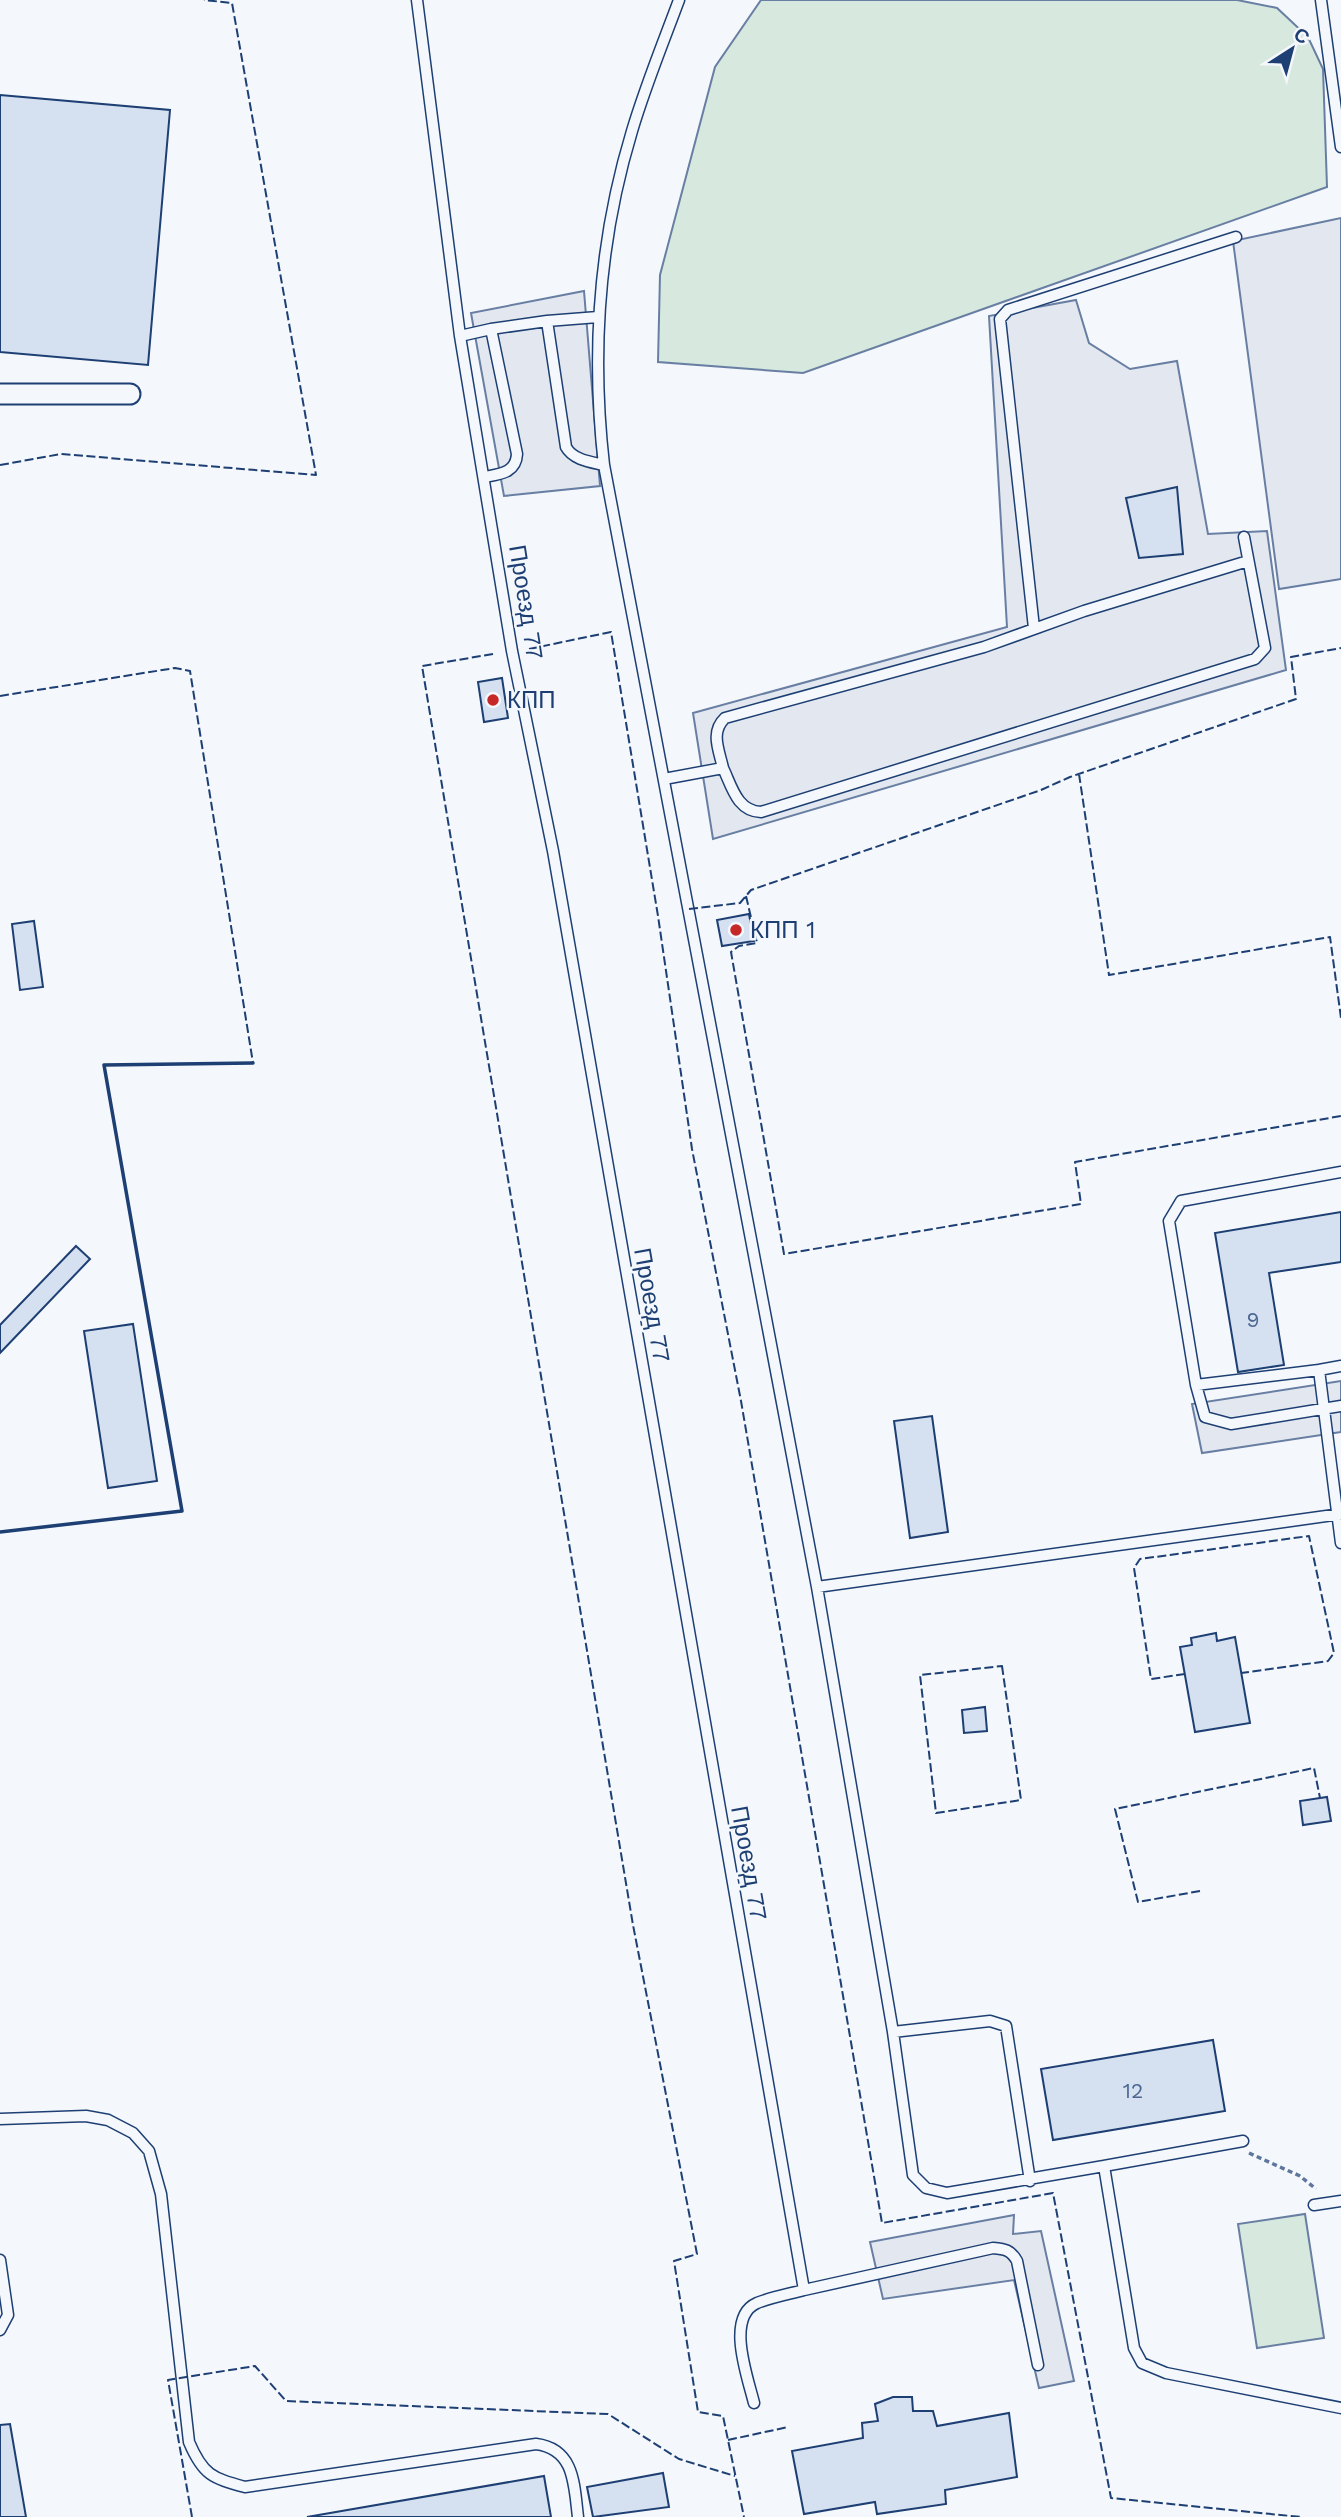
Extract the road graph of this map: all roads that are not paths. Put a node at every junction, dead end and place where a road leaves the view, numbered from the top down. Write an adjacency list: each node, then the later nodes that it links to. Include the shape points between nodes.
1 (417, 0): 9 (lane, Проезд 77)
2 (679, 0): 6 (lane, via 629,143 611,216)
3 (1321, 0): 4 (lane)
4 (1341, 147)
5 (1236, 237): 16 (lane, via 1009,310 999,319)
6 (598, 317): 7 (lane); 12 (lane)
7 (547, 321): 8 (lane); 12 (lane, via 566,447 569,453)
8 (491, 329): 9 (lane); 13 (lane, via 517,454 508,472)
9 (460, 336): 13 (lane, Проезд 77)
10 (0, 394): 11 (street)
11 (130, 394)
12 (604, 465): 18 (lane)
13 (485, 477): 36 (lane, Проезд 77, via 512,651 555,865)
14 (1244, 537): 15 (lane)
15 (1248, 561): 16 (lane); 17 (lane, via 1265,648 1248,662 761,812 752,812 737,799)
16 (1034, 628): 17 (lane, via 970,651 725,718 716,735)
17 (723, 768): 18 (lane)
18 (664, 779): 27 (lane)
19 (1341, 1172): 22 (lane, via 1181,1201 1174,1209 1169,1221)
20 (1341, 1366): 21 (lane)
21 (1319, 1370): 22 (lane); 24 (lane)
22 (1196, 1385): 24 (lane, via 1205,1417 1231,1424)
23 (1341, 1406): 24 (lane)
24 (1325, 1409): 25 (lane)
25 (1339, 1515): 26 (lane); 27 (lane)
26 (1341, 1543)
27 (817, 1587): 28 (lane)
28 (893, 2032): 32 (lane, via 913,2175 926,2188 947,2193); 32 (lane, via 990,2021 1006,2026)
29 (0, 2119): 41 (lane, via 86,2116 108,2120 133,2133 149,2151 161,2194 189,2442 199,2466 217,2480 245,2487 536,2444 552,2446 564,2458 573,2476)
30 (1242, 2141): 31 (lane)
31 (1104, 2165): 32 (lane); 40 (lane, via 1134,2348 1142,2363 1166,2373)
32 (1030, 2181)
33 (1338, 2202): 34 (lane)
34 (1314, 2205)
35 (0, 2260): 37 (lane, via 8,2315)
36 (804, 2290): 38 (lane, via 1004,2249 1017,2261); 39 (lane, via 755,2304 743,2315 739,2333)
37 (0, 2330)
38 (1038, 2365)
39 (754, 2403)
40 (1341, 2408)
41 (578, 2517)

